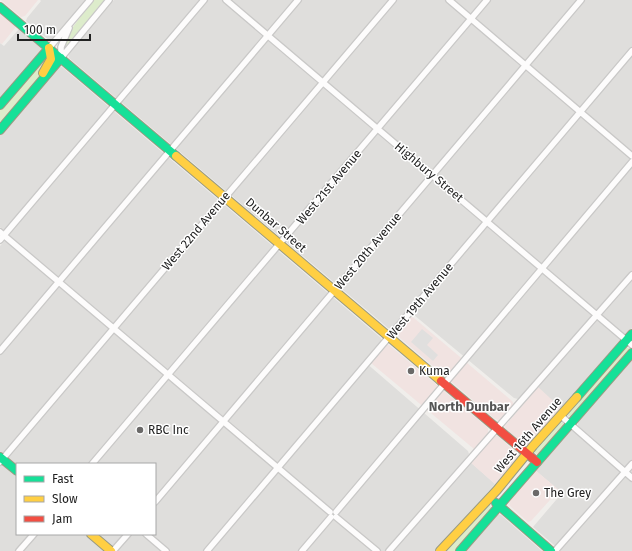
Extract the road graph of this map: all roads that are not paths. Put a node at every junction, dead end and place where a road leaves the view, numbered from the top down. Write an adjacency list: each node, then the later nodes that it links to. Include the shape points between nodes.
1 (90, 0): 11 (street)
2 (109, 0): 16 (street)
3 (204, 0): 21 (street)
4 (226, 0): 13 (street, Highbury Street)
5 (298, 0): 13 (street)
6 (393, 0): 19 (street, West 22nd Avenue)
7 (449, 0): 12 (street)
8 (487, 0): 12 (street, West 21st Avenue)
9 (581, 0): 17 (street, West 20th Avenue)
10 (0, 7): 14 (main road, Dunbar Street)
11 (77, 16): 14 (street); 16 (street, via 66,32 61,47)
12 (471, 19): 17 (street); 24 (street, West 21st Avenue)
13 (268, 36): 19 (street, Highbury Street); 25 (street)
14 (49, 48): 16 (main road, Dunbar Street); 18 (main road, via 51,59); 20 (main road)
15 (632, 51): 22 (street, West 19th Avenue)
16 (61, 58): 18 (main road); 21 (main road, Dunbar Street)
17 (526, 66): 22 (street); 28 (street, West 20th Avenue)
18 (42, 80): 23 (main road)
19 (323, 82): 24 (street, Highbury Street); 29 (street, West 22nd Avenue)
20 (0, 105)
21 (115, 105): 25 (main road, Dunbar Street); 31 (street)
22 (581, 112): 26 (street); 30 (street, West 19th Avenue)
23 (1, 127)
24 (378, 129): 28 (street, Highbury Street); 33 (street, West 21st Avenue)
25 (170, 151): 29 (main road, Dunbar Street); 36 (street)
26 (632, 156)
27 (632, 162): 34 (street)
28 (432, 176): 30 (street, Highbury Street); 37 (street, West 20th Avenue)
29 (225, 197): 33 (main road, Dunbar Street); 39 (street, West 22nd Avenue)
30 (487, 222): 34 (street, Highbury Street); 40 (street, West 19th Avenue)
31 (2, 233): 32 (street); 36 (street)
32 (0, 240)
33 (280, 244): 37 (main road, Dunbar Street); 44 (street, West 21st Avenue)
34 (542, 269): 38 (street, Highbury Street); 45 (street)
35 (632, 275): 38 (street)
36 (59, 282): 39 (street); 42 (street)
37 (334, 291): 40 (main road, Dunbar Street); 47 (street, West 20th Avenue)
38 (597, 315): 41 (street, Highbury Street); 49 (street)
39 (114, 328): 44 (street); 51 (street, West 22nd Avenue)
40 (389, 337): 45 (main road, Dunbar Street); 55 (street, West 19th Avenue)
41 (630, 340): 46 (main road, West 16th Avenue)
42 (0, 351)
43 (632, 353): 48 (main road, West 16th Avenue)
44 (168, 375): 47 (street); 53 (street, West 21st Avenue)
45 (445, 383): 49 (main road, Dunbar Street); 62 (street)
46 (560, 415): 48 (street); 50 (main road, West 16th Avenue)
47 (223, 422): 55 (street); 60 (street, West 20th Avenue)
48 (570, 424): 52 (main road, West 16th Avenue); 57 (street)
49 (497, 428): 50 (main road, Dunbar Street); 73 (street)
50 (527, 454): 52 (main road, Dunbar Street); 59 (main road, West 16th Avenue)
51 (1, 459): 56 (main road)
52 (537, 462): 61 (main road, West 16th Avenue)
53 (93, 463)
54 (632, 464): 57 (street)
55 (279, 468): 62 (street); 70 (street, West 19th Avenue)
56 (16, 470)
57 (625, 472): 58 (street); 77 (street)
58 (632, 478)
59 (490, 497): 61 (main road); 74 (main road, West 16th Avenue)
60 (156, 501)
61 (499, 505): 75 (main road, West 16th Avenue); 76 (main road)
62 (333, 514): 71 (street); 72 (street)
63 (33, 535): 67 (street)
64 (91, 535): 68 (main road)
65 (127, 535): 68 (street)
66 (147, 535): 69 (street)
67 (20, 551)
68 (112, 551)
69 (166, 551)
70 (208, 551)
71 (302, 551)
72 (377, 551)
73 (389, 551)
74 (440, 551)
75 (460, 551)
76 (551, 551)
77 (556, 551)

